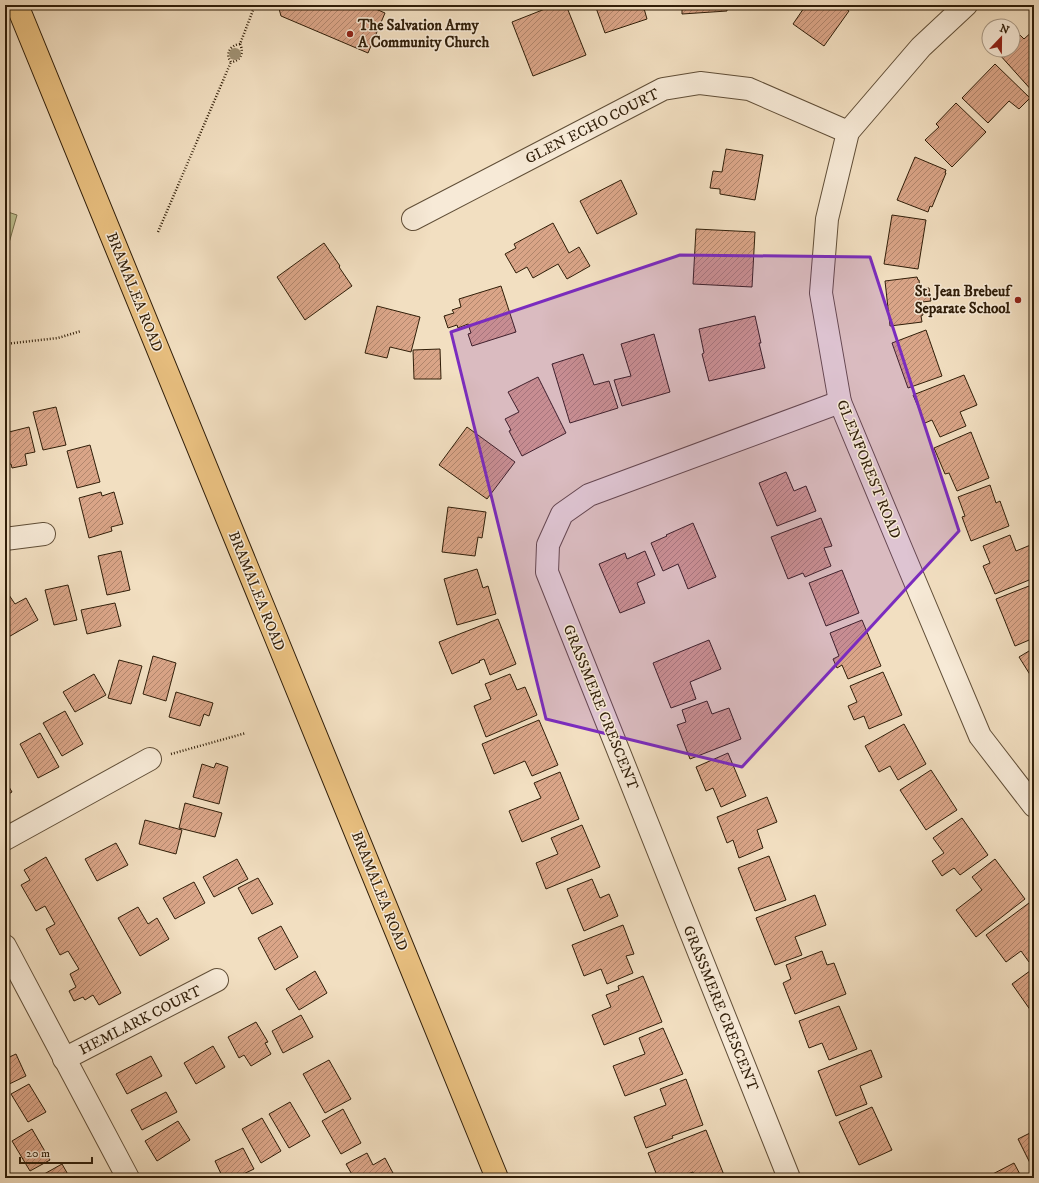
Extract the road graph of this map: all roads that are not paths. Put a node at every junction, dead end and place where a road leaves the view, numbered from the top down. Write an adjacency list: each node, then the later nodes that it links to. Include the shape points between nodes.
1 (17, 5): 15 (main road, BRAMALEA ROAD)
2 (966, 5): 3 (street, GLENFOREST ROAD, via 921,47)
3 (848, 132): 4 (street, GLEN ECHO COURT, via 749,90 700,83 663,89); 5 (street, GLENFOREST ROAD, via 827,219 821,293)
4 (413, 219)
5 (840, 402): 9 (street, GLENFOREST ROAD, via 980,736); 16 (street, GRASSMERE CRESCENT, via 590,495 562,514 548,545 547,572)
6 (44, 534): 7 (street)
7 (5, 540)
8 (150, 760): 10 (street)
9 (1034, 806)
10 (5, 840)
11 (5, 946): 13 (street)
12 (217, 980): 13 (street, HEMLARK COURT)
13 (64, 1059): 14 (street)
14 (128, 1178)
15 (497, 1178)
16 (790, 1178)

